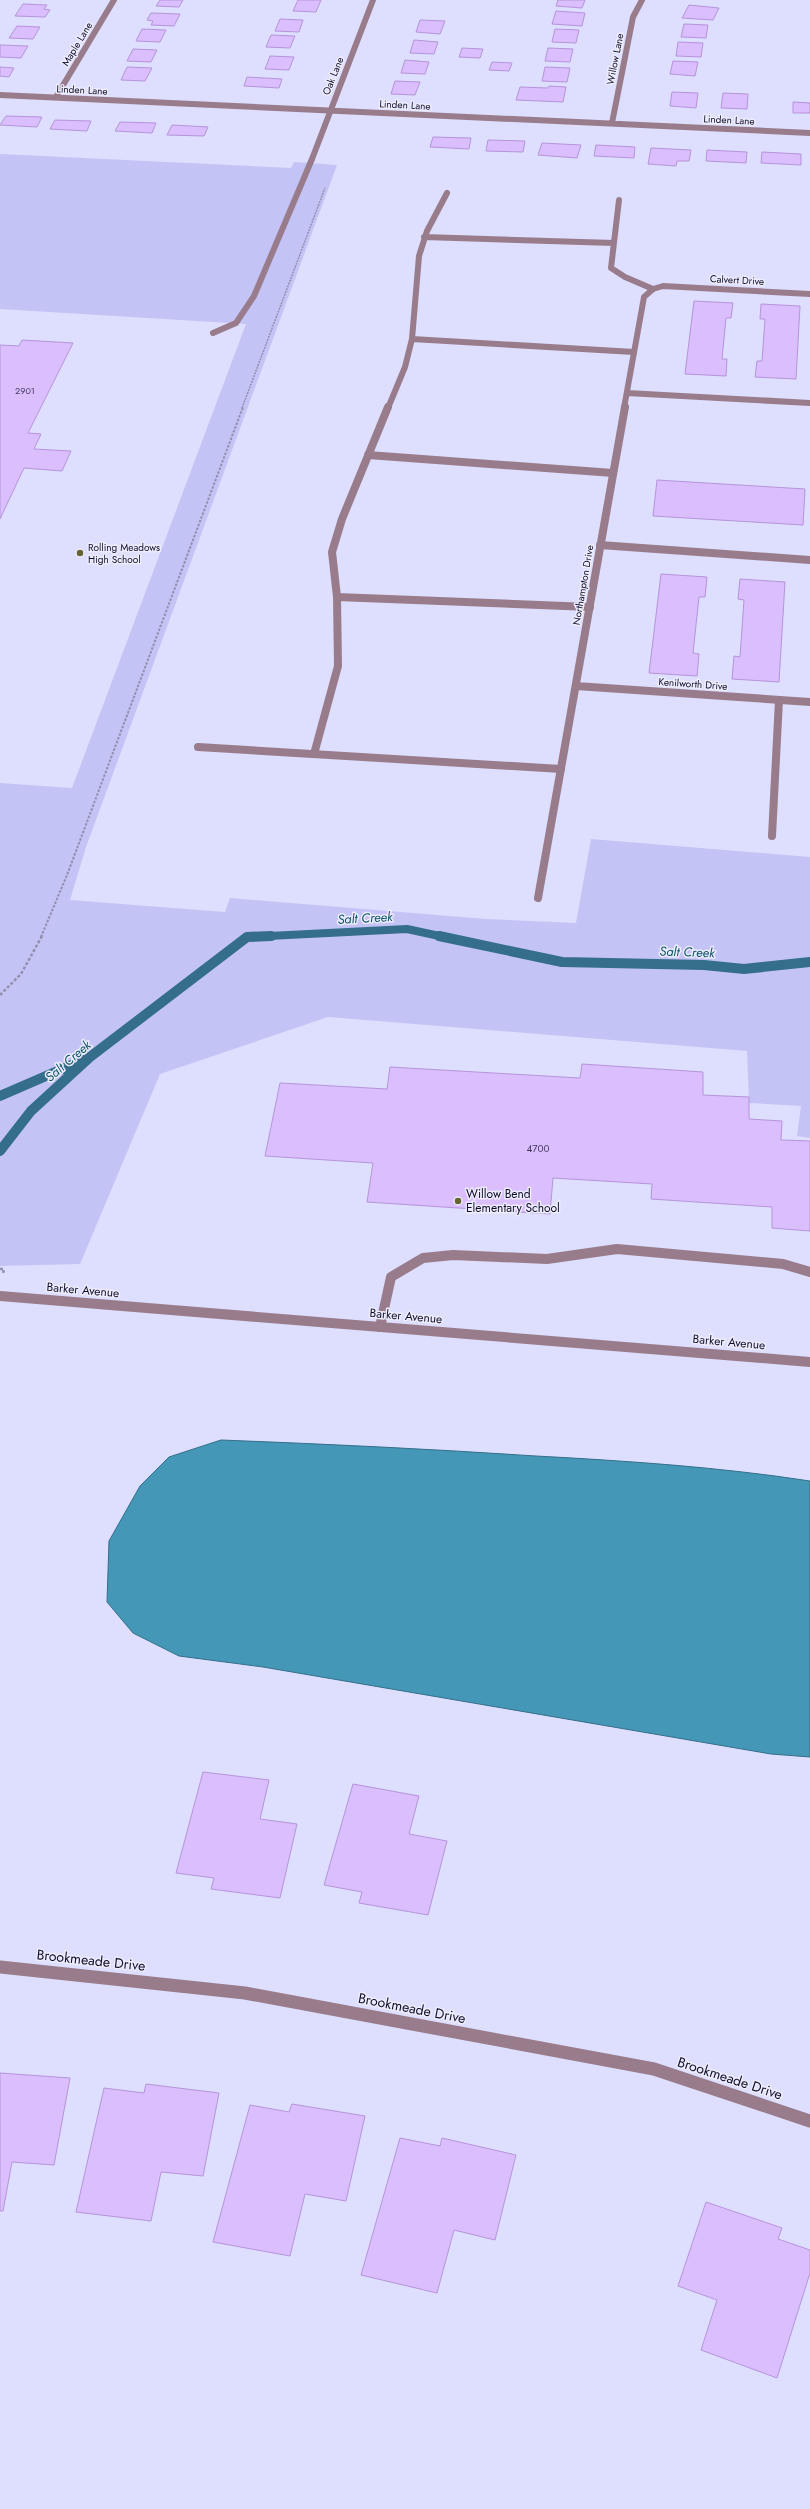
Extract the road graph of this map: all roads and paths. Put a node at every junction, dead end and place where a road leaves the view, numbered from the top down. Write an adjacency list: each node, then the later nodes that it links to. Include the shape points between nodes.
1 (114, 0): 5 (street, Maple Lane)
2 (373, 0): 6 (street, Oak Lane)
3 (642, 0): 7 (street, Willow Lane, via 633,17)
4 (0, 95): 5 (street, Linden Lane)
5 (56, 97): 6 (street, Linden Lane)
6 (329, 111): 7 (street, Linden Lane); 9 (street, Oak Lane)
7 (612, 123): 8 (street, Linden Lane)
8 (810, 134)
9 (312, 159): 16 (street, Oak Lane, via 254,296 236,322); 35 (path, via 327,176 326,187 67,875 28,964 10,989)
10 (447, 193): 12 (street)
11 (619, 200): 13 (street)
12 (424, 237): 13 (street); 17 (street, via 419,256)
13 (614, 243): 14 (street, via 612,268 625,278)
14 (653, 289): 15 (street, Calvert Drive, via 663,286); 18 (street, Northampton Drive, via 644,297)
15 (810, 294)
16 (213, 333)
17 (412, 339): 18 (street); 21 (street, via 405,367)
18 (634, 352): 19 (street, Northampton Drive)
19 (627, 393): 20 (street); 22 (street, Northampton Drive)
20 (810, 403)
21 (368, 455): 22 (street); 25 (street, via 342,519 332,552)
22 (613, 473): 23 (street, Northampton Drive)
23 (600, 545): 24 (street); 26 (street, Northampton Drive)
24 (810, 560)
25 (337, 597): 26 (street); 31 (street, via 338,666)
26 (590, 607): 27 (street, Northampton Drive)
27 (576, 686): 28 (street, Kenilworth Drive); 32 (street, Northampton Drive)
28 (779, 700): 29 (street, Kenilworth Drive); 33 (street)
29 (810, 702)
30 (198, 747): 31 (street)
31 (314, 754): 32 (street)
32 (561, 769): 34 (street, Northampton Drive)
33 (772, 836)
34 (538, 898)
35 (0, 995)
36 (810, 1272): 38 (street, via 783,1264 617,1249 547,1259 453,1255 422,1258 391,1277)
37 (0, 1296): 38 (street, Barker Avenue)
38 (380, 1327): 39 (street, Barker Avenue)
39 (810, 1362)
40 (0, 1967): 41 (street, Brookmeade Drive, via 245,1993 654,2069)
41 (810, 2121)

